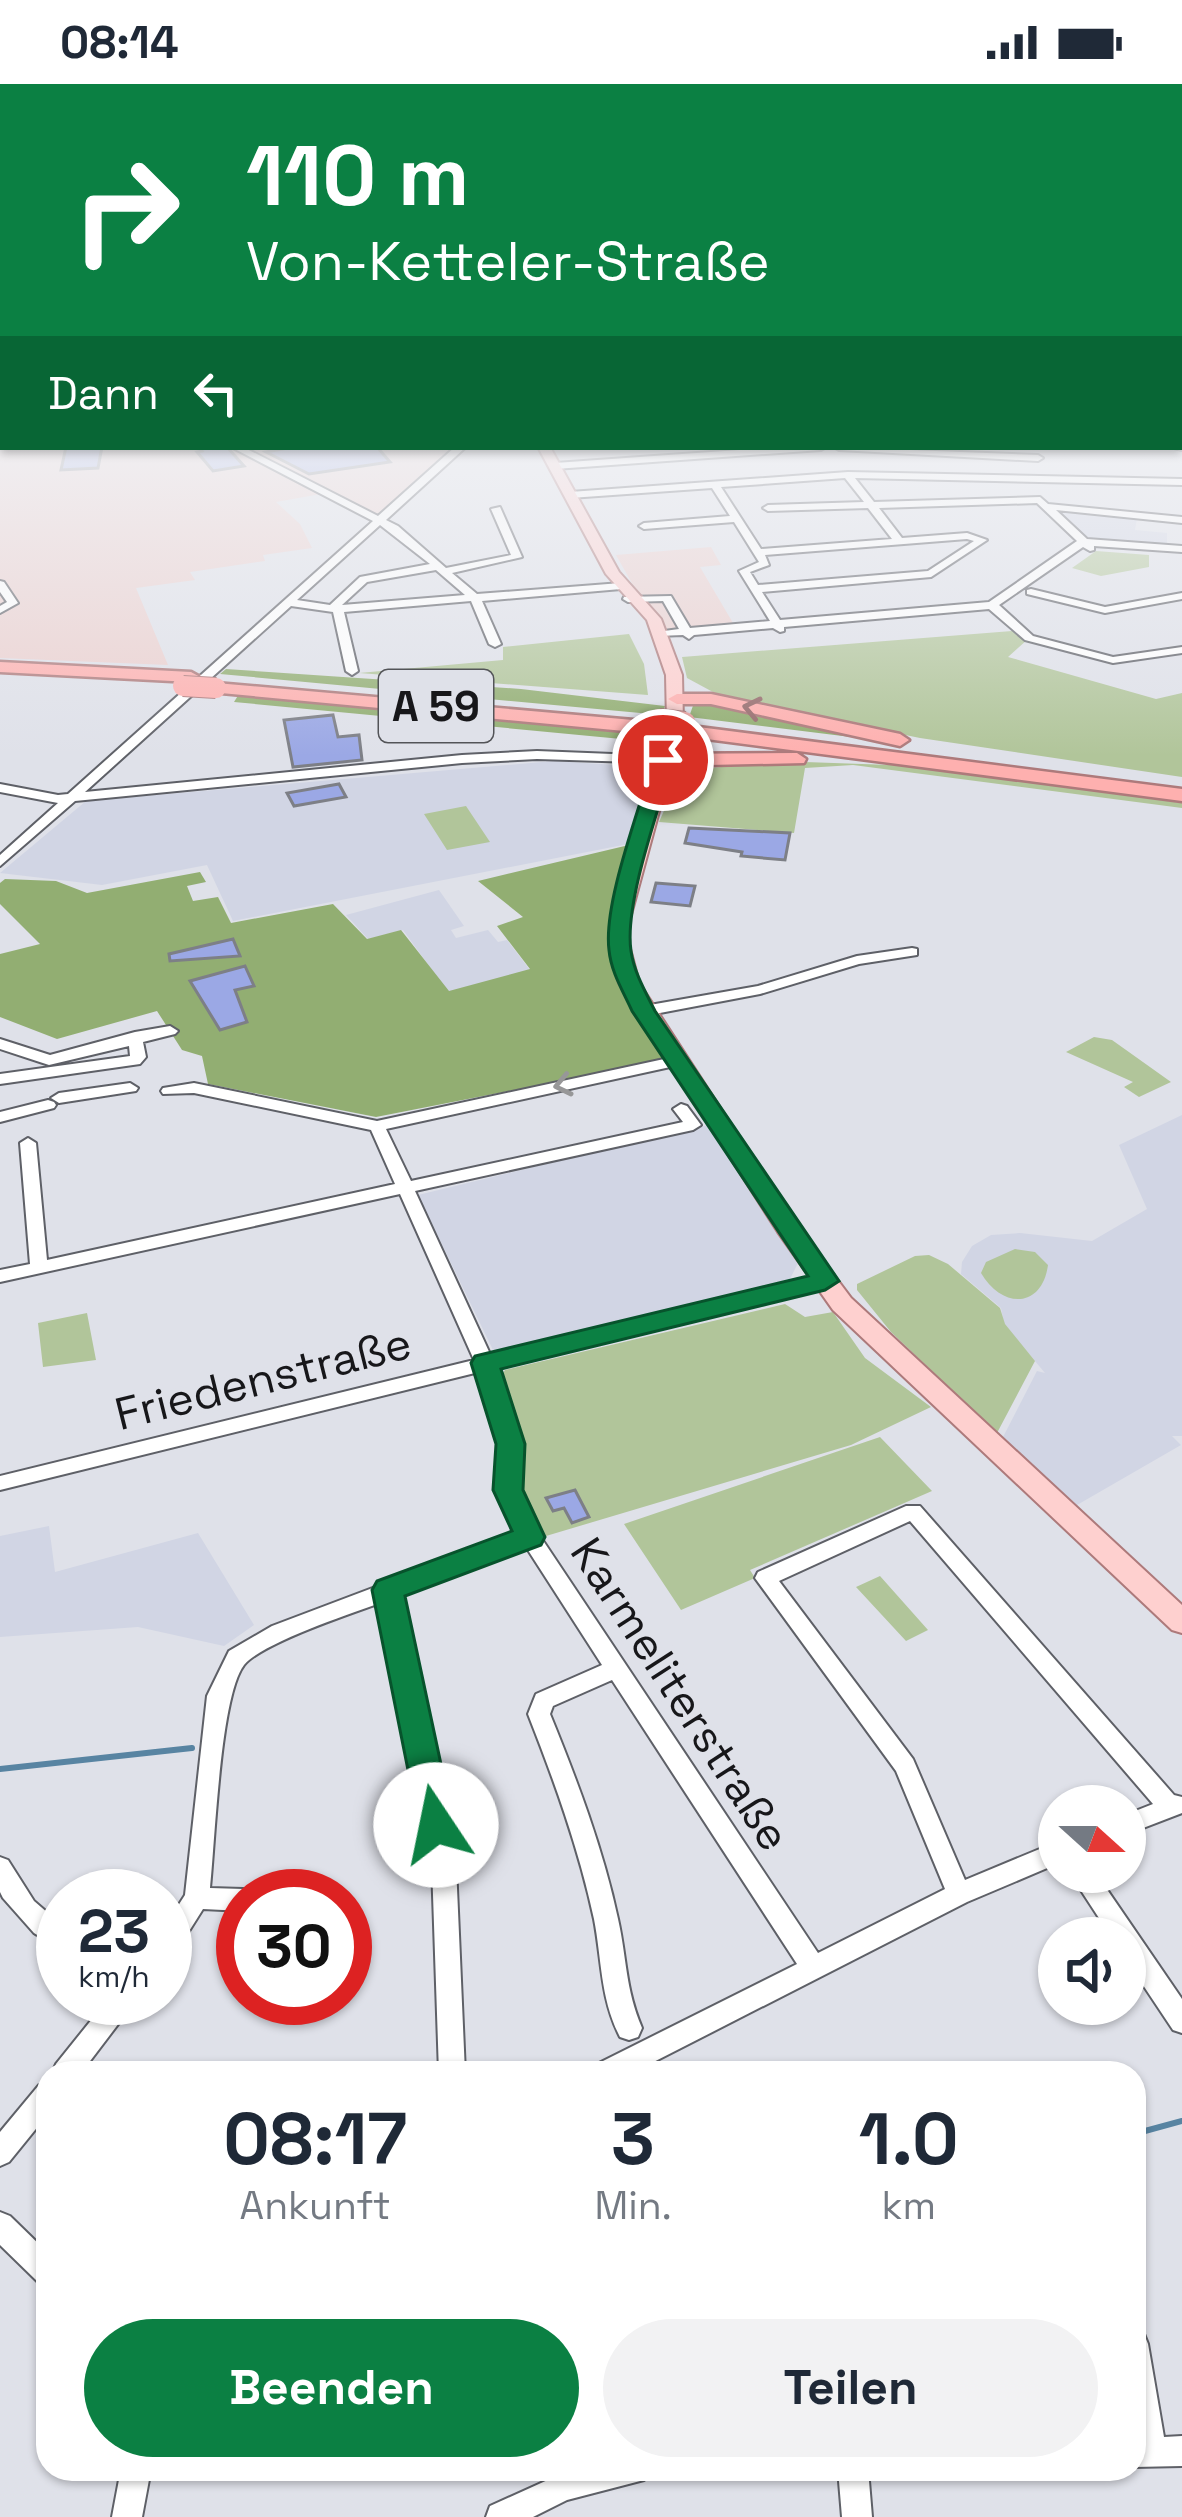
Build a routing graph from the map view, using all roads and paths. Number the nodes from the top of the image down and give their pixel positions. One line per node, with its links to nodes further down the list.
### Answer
1 (370, 529): 21 (street)
2 (392, 529): 14 (street)
3 (505, 529): 14 (street)
4 (589, 529): 18 (main road)
5 (690, 529): 9 (street)
6 (743, 529): 12 (street)
7 (890, 529): 10 (street)
8 (1069, 529): 11 (street)
9 (696, 538)
10 (899, 541): 12 (street); 15 (street)
11 (1087, 545): 13 (street); 17 (street); 22 (street)
12 (759, 552): 15 (street)
13 (1182, 552)
14 (442, 568): 20 (street); 23 (street)
15 (754, 589): 25 (street)
16 (1, 590): 24 (street)
17 (1031, 592): 19 (street); 22 (street)
18 (627, 595): 20 (street); 26 (street); 27 (main road)
19 (1182, 596)
20 (475, 598): 23 (street); 28 (street)
21 (289, 602): 23 (street); 42 (street)
22 (997, 607): 25 (street); 29 (street)
23 (335, 609): 31 (street)
24 (0, 610)
25 (779, 626): 26 (street)
26 (688, 634): 27 (street)
27 (659, 640): 32 (main road)
28 (495, 644)
29 (1182, 650)
30 (0, 671): 35 (highway, A 59, bridge)
31 (352, 671)
32 (674, 675): 33 (highway); 34 (main road)
33 (711, 699): 34 (highway); 37 (highway, one-way to 33)
34 (676, 700): 38 (main road)
35 (684, 726): 36 (highway, A 59); 37 (highway, A 59)
36 (906, 757): 38 (highway); 41 (highway, A 59)
37 (992, 758): 39 (highway, A 59)
38 (660, 771): 42 (street); 45 (main road)
39 (1182, 785)
40 (0, 789): 42 (street)
41 (1182, 795)
42 (70, 798): 43 (street)
43 (0, 862)
44 (912, 952): 45 (street)
45 (644, 1011): 49 (main road)
46 (170, 1031): 52 (street)
47 (0, 1047): 48 (street)
48 (38, 1059): 50 (street); 52 (street)
49 (678, 1061): 58 (street, one-way to 58); 63 (main road)
50 (0, 1066)
51 (0, 1078): 52 (street)
52 (95, 1079): 55 (street); 57 (street)
53 (0, 1089): 57 (street)
54 (170, 1091): 58 (street)
55 (123, 1092)
56 (681, 1109): 60 (street)
57 (2, 1117)
58 (377, 1126): 60 (street, Karmeliterstraße)
59 (28, 1142): 61 (street)
60 (404, 1190): 61 (street); 64 (street, Karmeliterstraße)
61 (39, 1268): 62 (street)
62 (0, 1276)
63 (825, 1281): 64 (street, Friedenstraße); 68 (main road)
64 (485, 1363): 65 (street, Friedenstraße); 66 (street, Karmeliterstraße)
65 (0, 1483)
66 (530, 1537): 67 (street); 69 (street, Karmeliterstraße)
67 (388, 1590): 76 (street); 85 (street)
68 (1182, 1622)
69 (615, 1669): 80 (street, Karmeliterstraße); 83 (street)
70 (1176, 1806): 71 (street); 75 (street)
71 (1146, 1818)
72 (1038, 1861): 75 (street)
73 (0, 1868): 79 (street)
74 (1096, 1893): 81 (street)
75 (959, 1894): 80 (street)
76 (197, 1898): 77 (street); 78 (street)
77 (216, 1899)
78 (192, 1906)
79 (36, 1921)
80 (812, 1966): 86 (street)
81 (1182, 2021)
82 (103, 2025): 84 (street)
83 (628, 2028)
84 (74, 2061)
85 (452, 2061)
86 (629, 2061)
87 (36, 2109): 88 (street)
88 (0, 2153)
89 (0, 2226): 90 (street)
90 (36, 2260)
91 (1146, 2402): 92 (street)
92 (1156, 2451)
93 (134, 2481): 96 (street)
94 (584, 2481): 97 (street)
95 (854, 2481): 98 (street)
96 (128, 2517)
97 (501, 2517)
98 (857, 2517)

